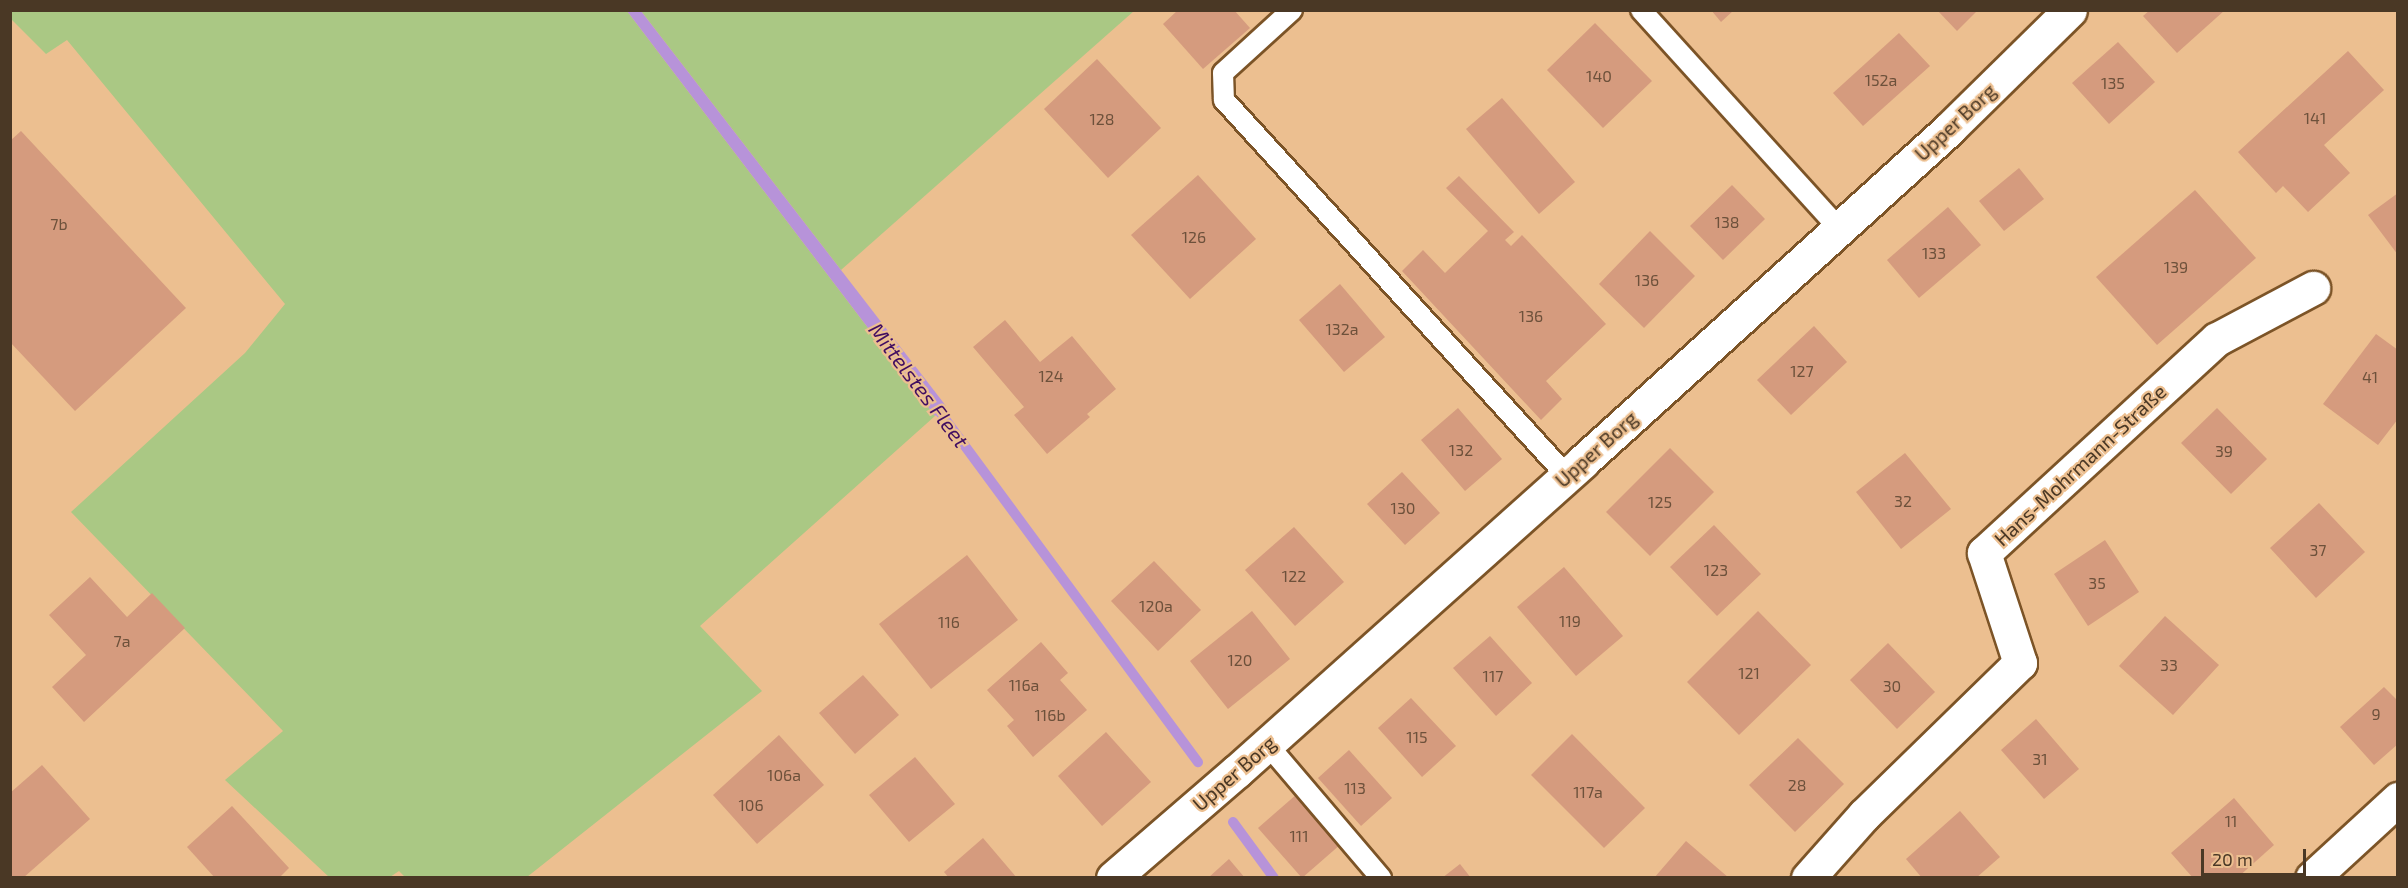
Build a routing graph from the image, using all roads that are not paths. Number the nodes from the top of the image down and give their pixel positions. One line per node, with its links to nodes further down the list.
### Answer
1 (1292, 10): 6 (lane)
2 (1641, 10): 4 (lane)
3 (2070, 10): 4 (street, Upper Borg)
4 (1839, 228): 6 (street, Upper Borg)
5 (2313, 288): 11 (street, Hans-Mohrmann-Straße)
6 (1567, 476): 7 (street, Upper Borg)
7 (1267, 744): 9 (street, Upper Borg); 10 (lane)
8 (2397, 799): 12 (street)
9 (1113, 878)
10 (1380, 878)
11 (1808, 878)
12 (2312, 878)

